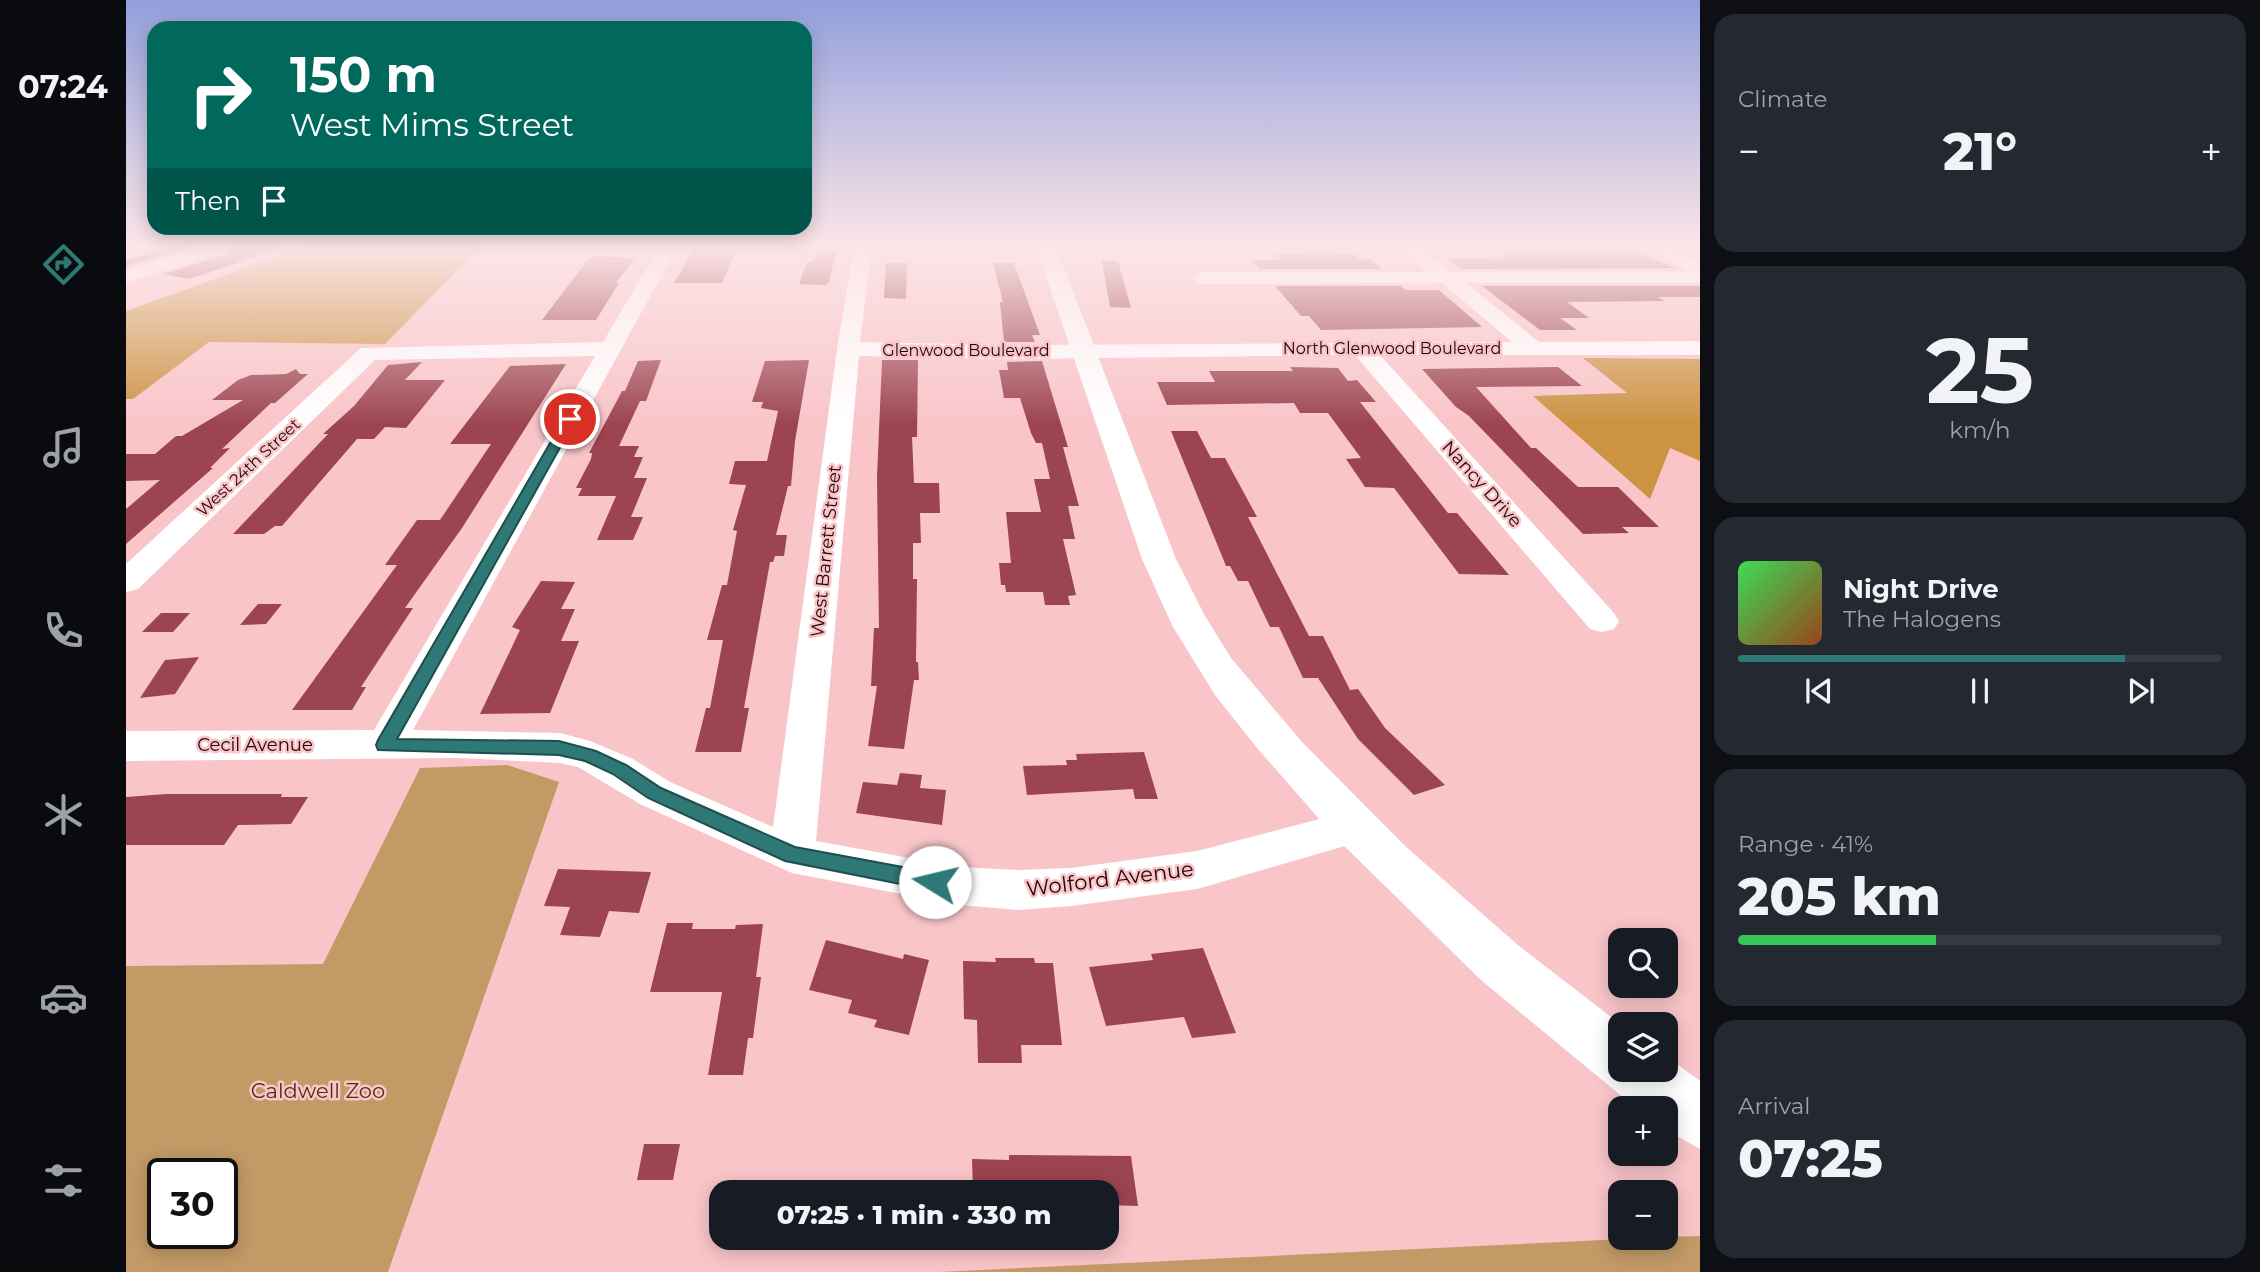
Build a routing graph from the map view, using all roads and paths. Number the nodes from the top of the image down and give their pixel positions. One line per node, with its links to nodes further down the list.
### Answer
1 (634, 306): 8 (street)
2 (854, 306): 9 (street, West Barrett Street)
3 (1068, 306): 10 (main road)
4 (1483, 306): 5 (street)
5 (1532, 347): 6 (street, North Glenwood Boulevard); 7 (street, North Glenwood Boulevard)
6 (1361, 348): 10 (street, North Glenwood Boulevard); 12 (street, Nancy Drive)
7 (1700, 348)
8 (610, 349): 11 (street, West 24th Street); 13 (street)
9 (848, 349): 10 (street, Glenwood Boulevard); 16 (street, West Barrett Street)
10 (1084, 349): 15 (main road)
11 (126, 582)
12 (1602, 621)
13 (385, 745): 14 (street, Cecil Avenue); 16 (street, Wolford Avenue)
14 (126, 746)
15 (1354, 827): 16 (street, Wolford Avenue); 17 (main road)
16 (792, 855)
17 (1608, 1049)
18 (1652, 1082): 19 (main road)
19 (1700, 1118)

